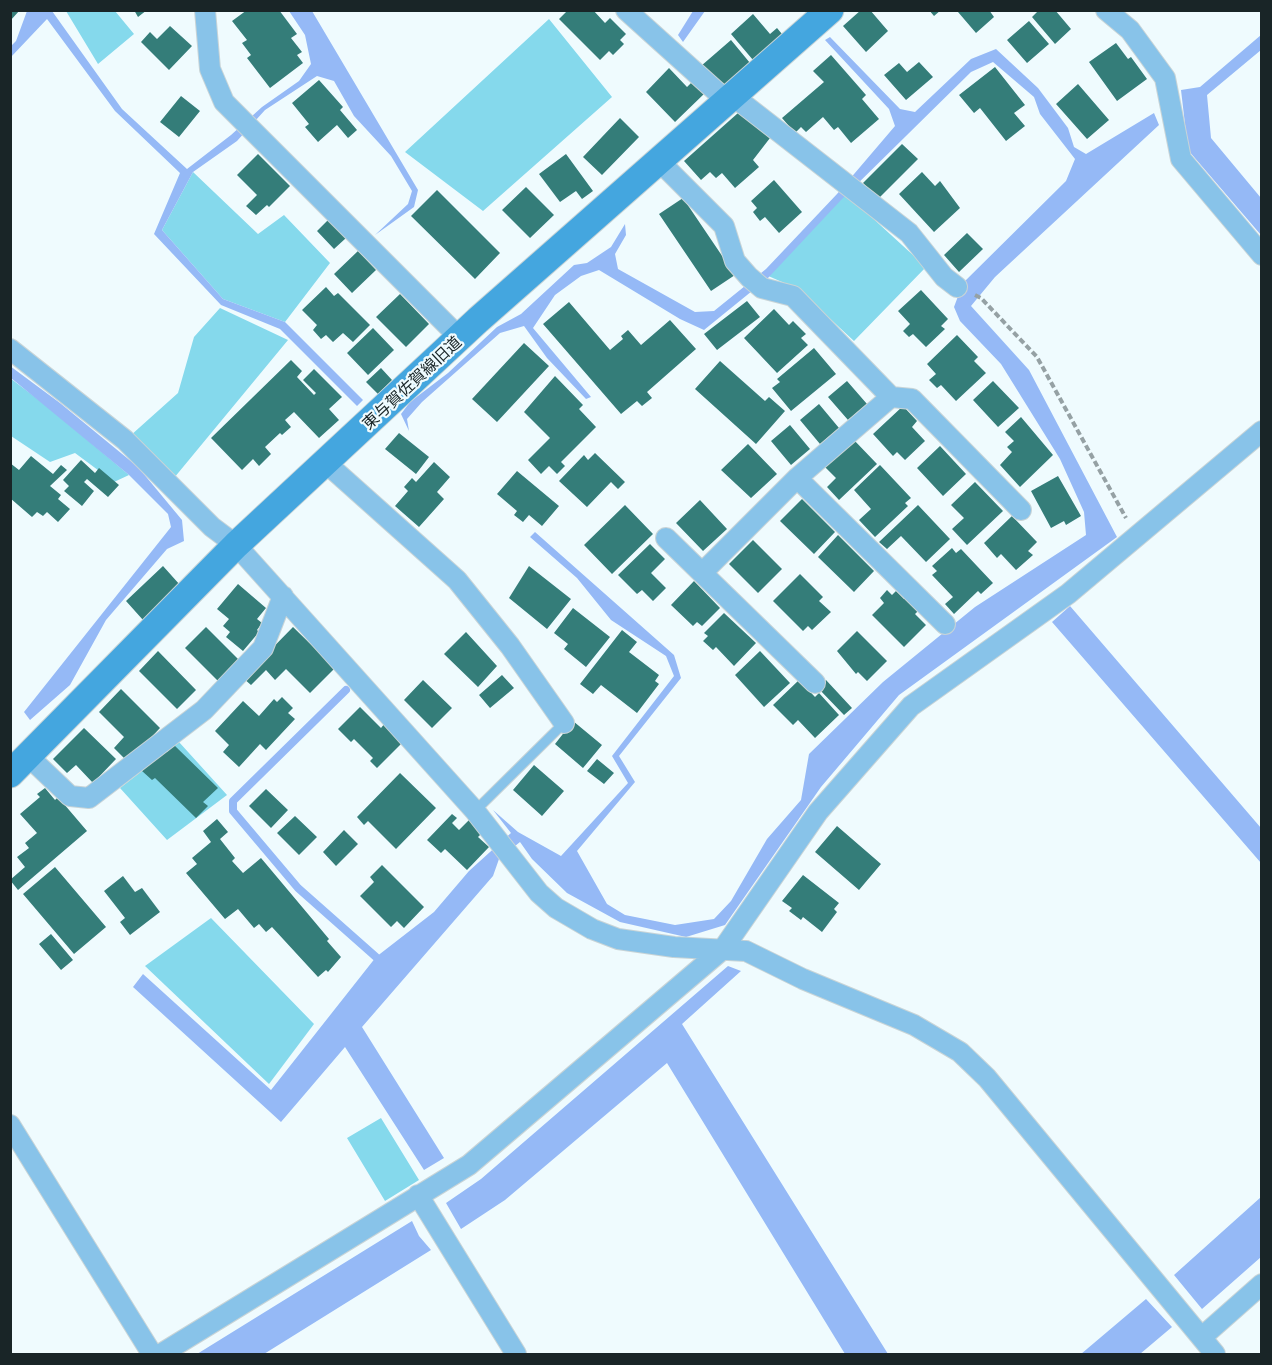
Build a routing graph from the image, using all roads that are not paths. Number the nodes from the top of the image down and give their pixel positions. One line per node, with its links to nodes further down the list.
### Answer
1 (205, 10): 9 (street)
2 (626, 10): 5 (street)
3 (830, 10): 5 (main road, 東与賀佐賀線旧道)
4 (1106, 10): 7 (street)
5 (730, 99): 6 (main road, 東与賀佐賀線旧道); 8 (street)
6 (659, 161): 9 (main road, 東与賀佐賀線旧道); 11 (street)
7 (1262, 255)
8 (957, 287)
9 (460, 338): 13 (main road, 東与賀佐賀線旧道)
10 (10, 348): 17 (street)
11 (891, 397): 14 (street); 15 (street)
12 (1262, 431): 25 (street)
13 (326, 463): 17 (main road, 東与賀佐賀線旧道); 22 (street)
14 (797, 478): 18 (street); 20 (street)
15 (1021, 510)
16 (666, 538): 18 (street)
17 (236, 545): 19 (street); 23 (main road, 東与賀佐賀線旧道)
18 (702, 573): 21 (street)
19 (283, 596): 23 (street); 24 (street)
20 (945, 624)
21 (815, 683)
22 (564, 723): 24 (lane)
23 (19, 765)
24 (475, 811): 25 (street)
25 (723, 949): 27 (street); 29 (street)
26 (10, 1125): 30 (street)
27 (418, 1195): 31 (street); 32 (street)
28 (1262, 1284): 29 (street)
29 (1202, 1337): 33 (street)
30 (152, 1354)
31 (161, 1354)
32 (516, 1354)
33 (1215, 1354)

